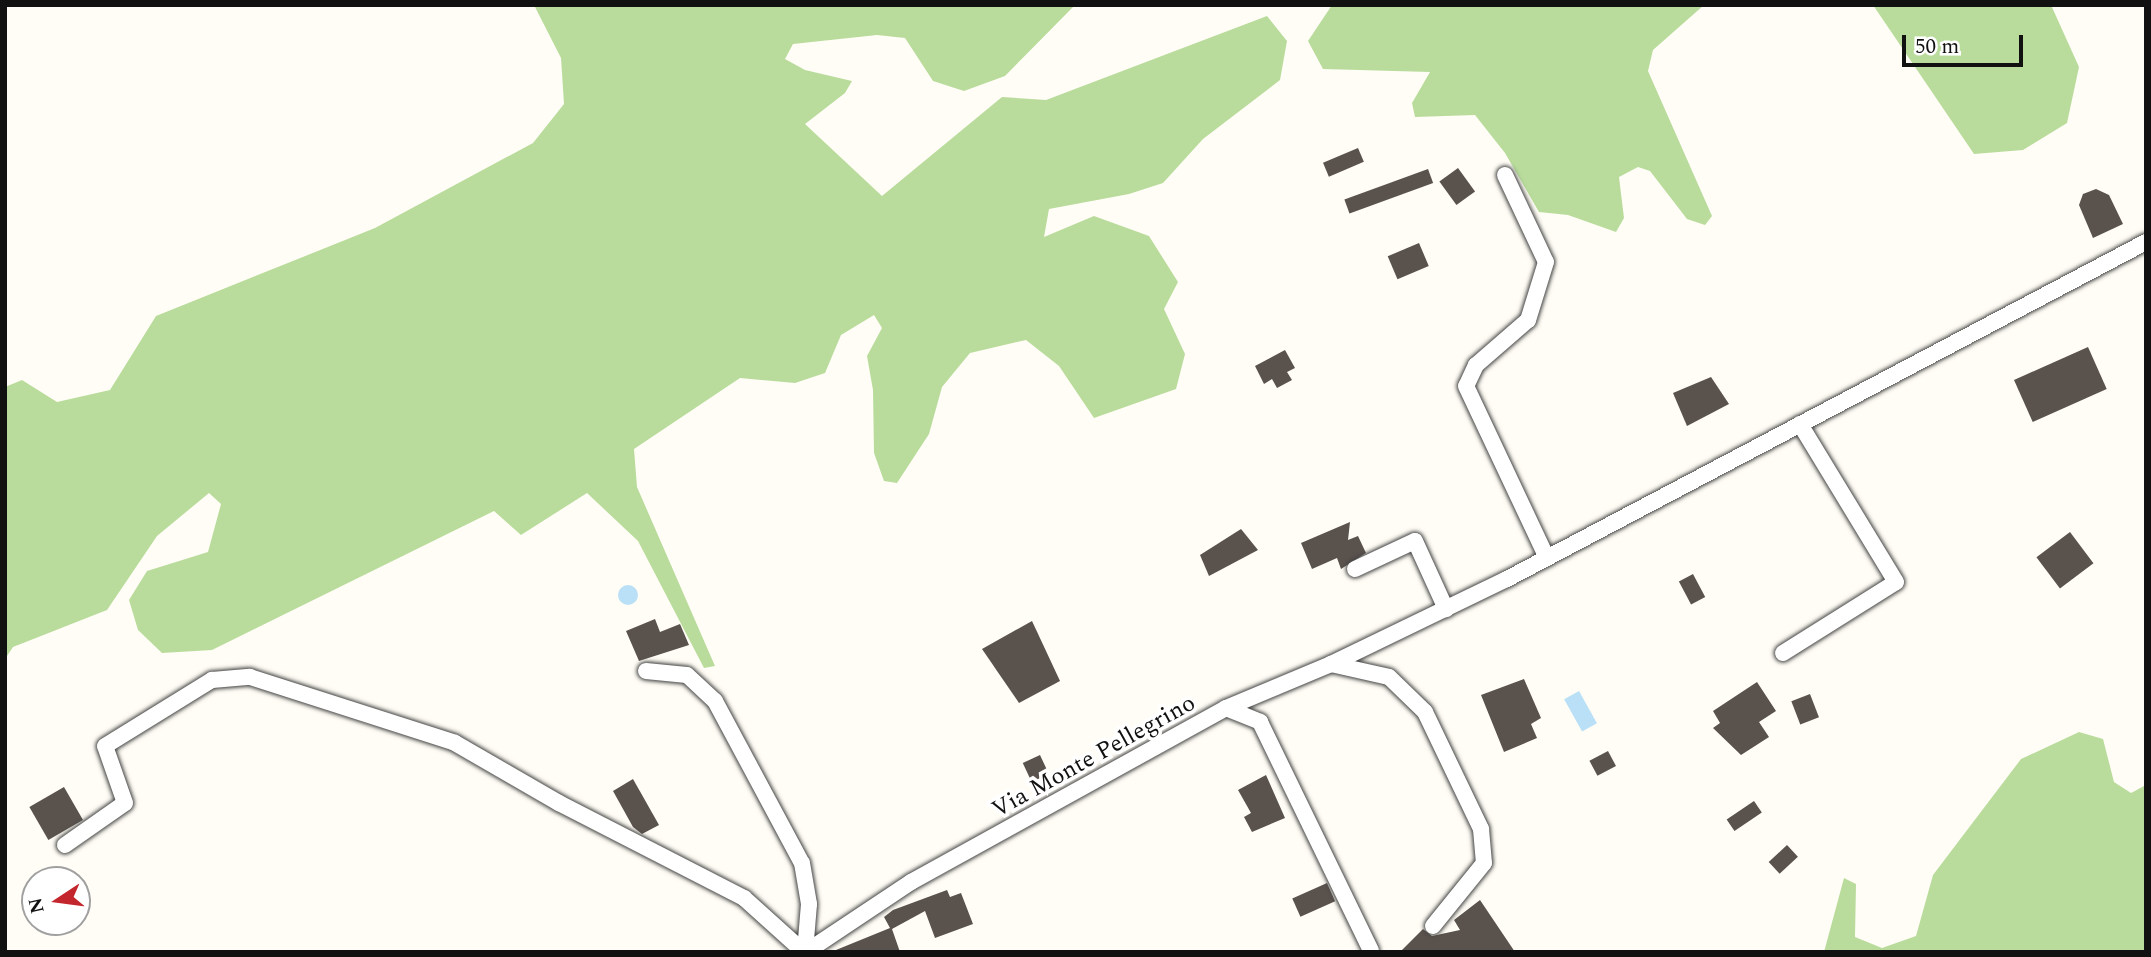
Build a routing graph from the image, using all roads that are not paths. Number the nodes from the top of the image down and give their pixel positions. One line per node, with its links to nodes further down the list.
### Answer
1 (1505, 175): 4 (street)
2 (2146, 242): 3 (street)
3 (1800, 424): 4 (street); 7 (street)
4 (1547, 558): 6 (street)
5 (1355, 569): 6 (street)
6 (1446, 609): 8 (street)
7 (1783, 653)
8 (1332, 664): 10 (street); 12 (street)
9 (646, 671): 14 (street)
10 (1226, 708): 13 (street, Via Monte Pellegrino); 14 (street, Via Monte Pellegrino)
11 (65, 845): 14 (street)
12 (1433, 926)
13 (1371, 951)
14 (805, 952)

